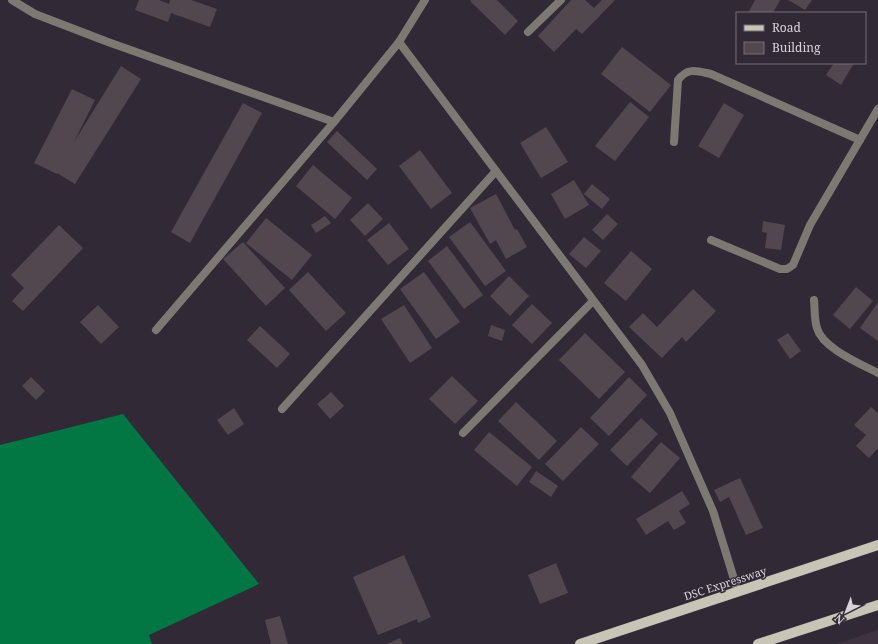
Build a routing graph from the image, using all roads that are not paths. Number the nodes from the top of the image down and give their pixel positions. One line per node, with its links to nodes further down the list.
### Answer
1 (12, 0): 7 (street)
2 (425, 0): 5 (street)
3 (561, 0): 4 (street)
4 (528, 32)
5 (399, 42): 7 (street); 10 (street)
6 (878, 109): 8 (street)
7 (334, 122): 14 (street)
8 (860, 140): 9 (street); 11 (street)
9 (674, 142)
10 (496, 171): 13 (street); 16 (street)
11 (711, 240)
12 (814, 300): 15 (street)
13 (594, 301): 17 (street); 19 (street)
14 (156, 330)
15 (878, 374)
16 (282, 409)
17 (463, 433)
18 (878, 545): 19 (main road, DSC Expressway)
19 (738, 592): 21 (main road, DSC Expressway)
20 (878, 605): 22 (main road)
21 (580, 644)
22 (758, 644)

